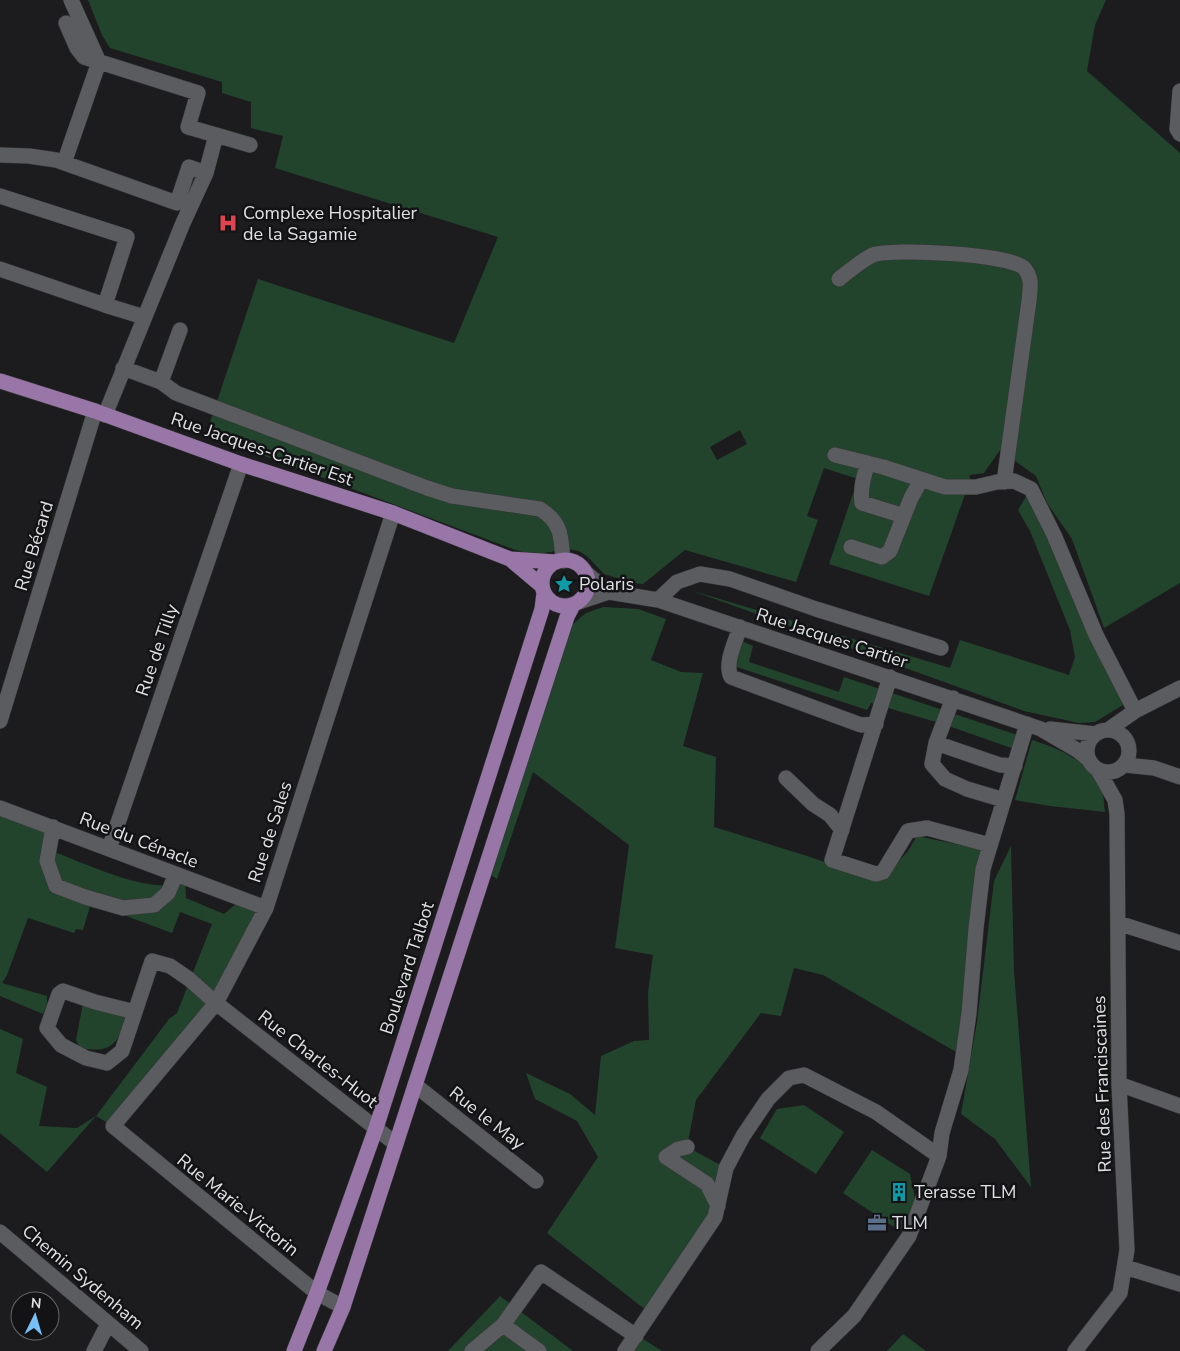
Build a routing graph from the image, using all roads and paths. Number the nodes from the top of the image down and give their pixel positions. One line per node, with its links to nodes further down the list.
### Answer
1 (71, 0): 3 (street)
2 (66, 23): 3 (street)
3 (99, 62): 6 (street); 9 (street)
4 (1180, 91): 5 (street)
5 (1180, 134)
6 (216, 135): 7 (street); 10 (street, Rue Bécard)
7 (250, 145)
8 (0, 155): 9 (street)
9 (64, 163): 10 (street)
10 (206, 173): 15 (street, Rue Bécard)
11 (0, 196): 14 (street)
12 (0, 269): 14 (street)
13 (839, 279): 25 (street)
14 (105, 305): 15 (street)
15 (144, 317): 17 (street, Rue Bécard)
16 (180, 330): 19 (street)
17 (123, 368): 19 (street); 20 (street, Rue Bécard)
18 (0, 381): 20 (main road, Rue Jacques-Cartier Est)
19 (161, 382): 30 (street)
20 (100, 413): 23 (main road, Rue Jacques-Cartier Est); 41 (street, Rue Bécard)
21 (835, 455): 22 (street)
22 (868, 463): 24 (street); 27 (street)
23 (241, 464): 26 (main road, Rue Jacques-Cartier Est); 61 (street, Rue de Tilly)
24 (921, 480): 25 (street); 27 (street)
25 (1004, 482): 42 (street)
26 (394, 513): 29 (main road, Rue Jacques-Cartier Est); 63 (street, Rue de Sales)
27 (904, 516): 28 (street)
28 (850, 547)
29 (510, 559): 30 (main road, Rue Jacques-Cartier Est); 32 (main road, Rue Jacques-Cartier Est)
30 (560, 561): 31 (main road); 32 (main road)
31 (586, 573): 33 (street); 35 (main road)
32 (543, 590): 35 (main road); 72 (main road, Boulevard Talbot)
33 (609, 592): 34 (street, Rue Jacques Cartier); 35 (street, Rue Jacques Cartier)
34 (658, 600): 36 (street, Rue Jacques Cartier); 37 (street)
35 (576, 604): 69 (main road)
36 (740, 627): 38 (street, Rue Jacques Cartier); 44 (street)
37 (941, 648)
38 (890, 677): 40 (street, Rue Jacques Cartier); 44 (street)
39 (1180, 688): 42 (street)
40 (953, 698): 45 (street, Rue Jacques Cartier); 48 (street)
41 (3, 704): 43 (street, Rue Bécard)
42 (1135, 711): 46 (street); 47 (street)
43 (0, 721)
44 (876, 724): 59 (street)
45 (1034, 726): 46 (street, Rue Jacques Cartier); 49 (street, Rue Jacques Cartier); 50 (street)
46 (1102, 732): 47 (street); 49 (street)
47 (1127, 742): 51 (street); 52 (street)
48 (936, 743): 50 (street); 55 (street)
49 (1093, 765): 51 (street); 56 (street, Rue des Franciscaines)
50 (1015, 766): 55 (street)
51 (1123, 767): 52 (street); 56 (street, Rue des Franciscaines)
52 (1154, 768): 53 (street)
53 (1180, 777)
54 (786, 778): 59 (street)
55 (1004, 800): 60 (street)
56 (1115, 800): 64 (street, Rue des Franciscaines)
57 (0, 808): 58 (street, Rue du Cénacle)
58 (52, 828): 61 (street, Rue du Cénacle); 62 (street)
59 (842, 830): 60 (street)
60 (990, 845): 75 (street)
61 (109, 849): 62 (street, Rue du Cénacle)
62 (176, 874): 63 (street, Rue du Cénacle)
63 (266, 908): 66 (street, Rue de Sales)
64 (1118, 923): 65 (street); 68 (street, Rue des Franciscaines)
65 (1180, 943)
66 (216, 1003): 67 (street, Rue Charles-Huot); 71 (street, Rue de Sales); 72 (street, Rue Charles-Huot)
67 (135, 1012): 67 (street)
68 (1118, 1084): 70 (street); 79 (street, Rue des Franciscaines)
69 (415, 1085): 73 (main road); 76 (street, Rue le May)
70 (1180, 1106)
71 (113, 1126): 81 (street, Rue Marie-Victorin)
72 (376, 1128): 73 (street, Rue Charles-Huot); 81 (main road, Boulevard Talbot)
73 (396, 1144): 82 (main road)
74 (686, 1147): 77 (street)
75 (939, 1156): 77 (street); 93 (street)
76 (536, 1181)
77 (718, 1206): 85 (street)
78 (0, 1232): 83 (street, Chemin Sydenham)
79 (1125, 1267): 80 (street); 94 (street, Rue des Franciscaines)
80 (1180, 1284)
81 (317, 1294): 82 (street, Rue Marie-Victorin); 88 (main road, Boulevard Talbot)
82 (343, 1307): 89 (main road)
83 (108, 1324): 86 (street); 87 (street, Chemin Sydenham)
84 (503, 1325): 85 (street); 90 (street); 91 (street)
85 (636, 1336): 92 (street)
86 (94, 1351)
87 (141, 1351)
88 (294, 1351)
89 (324, 1351)
90 (472, 1351)
91 (539, 1351)
92 (625, 1351)
93 (818, 1351)
94 (1075, 1351)

